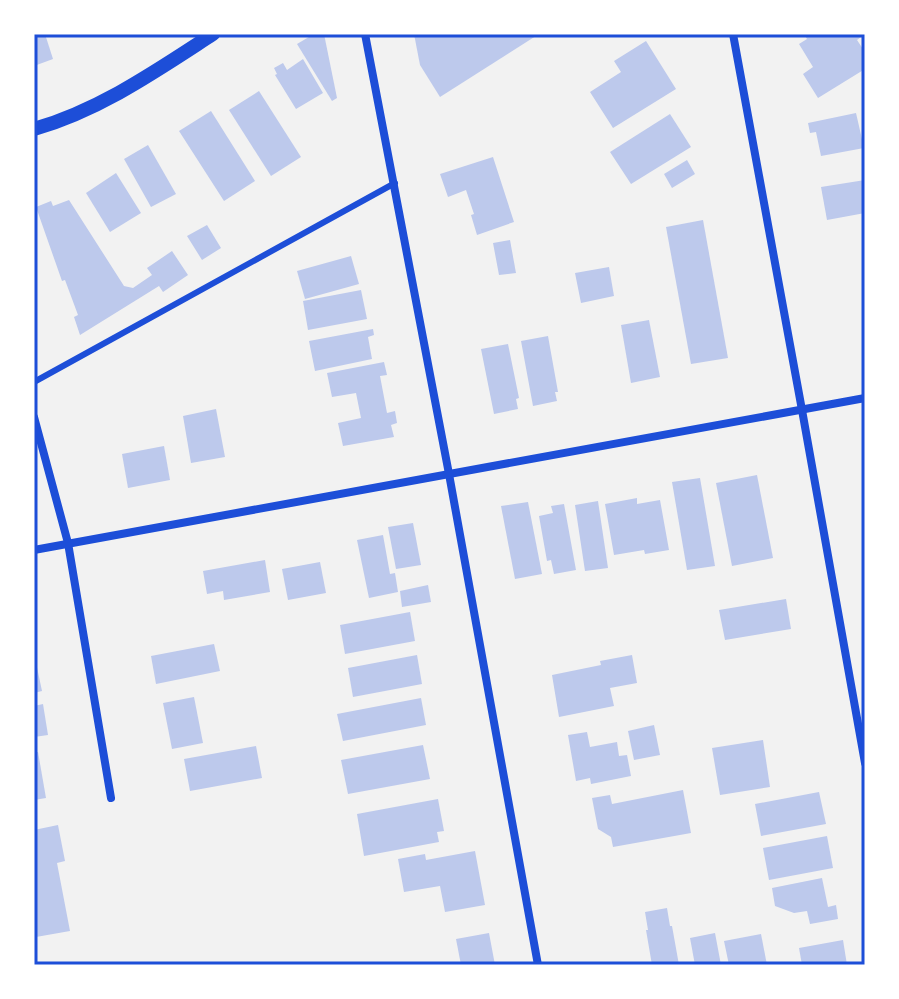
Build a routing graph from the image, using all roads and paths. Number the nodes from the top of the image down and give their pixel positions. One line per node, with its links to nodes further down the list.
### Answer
1 (213, 34): 4 (street)
2 (365, 34): 5 (street)
3 (733, 34): 8 (street)
4 (34, 129)
5 (395, 183): 6 (lane); 10 (street)
6 (34, 382)
7 (865, 398): 8 (street)
8 (802, 410): 10 (street); 13 (street)
9 (34, 417): 11 (street)
10 (449, 474): 11 (street); 15 (street)
11 (68, 543): 12 (street); 14 (street)
12 (34, 550)
13 (865, 763)
14 (111, 798)
15 (538, 965)

